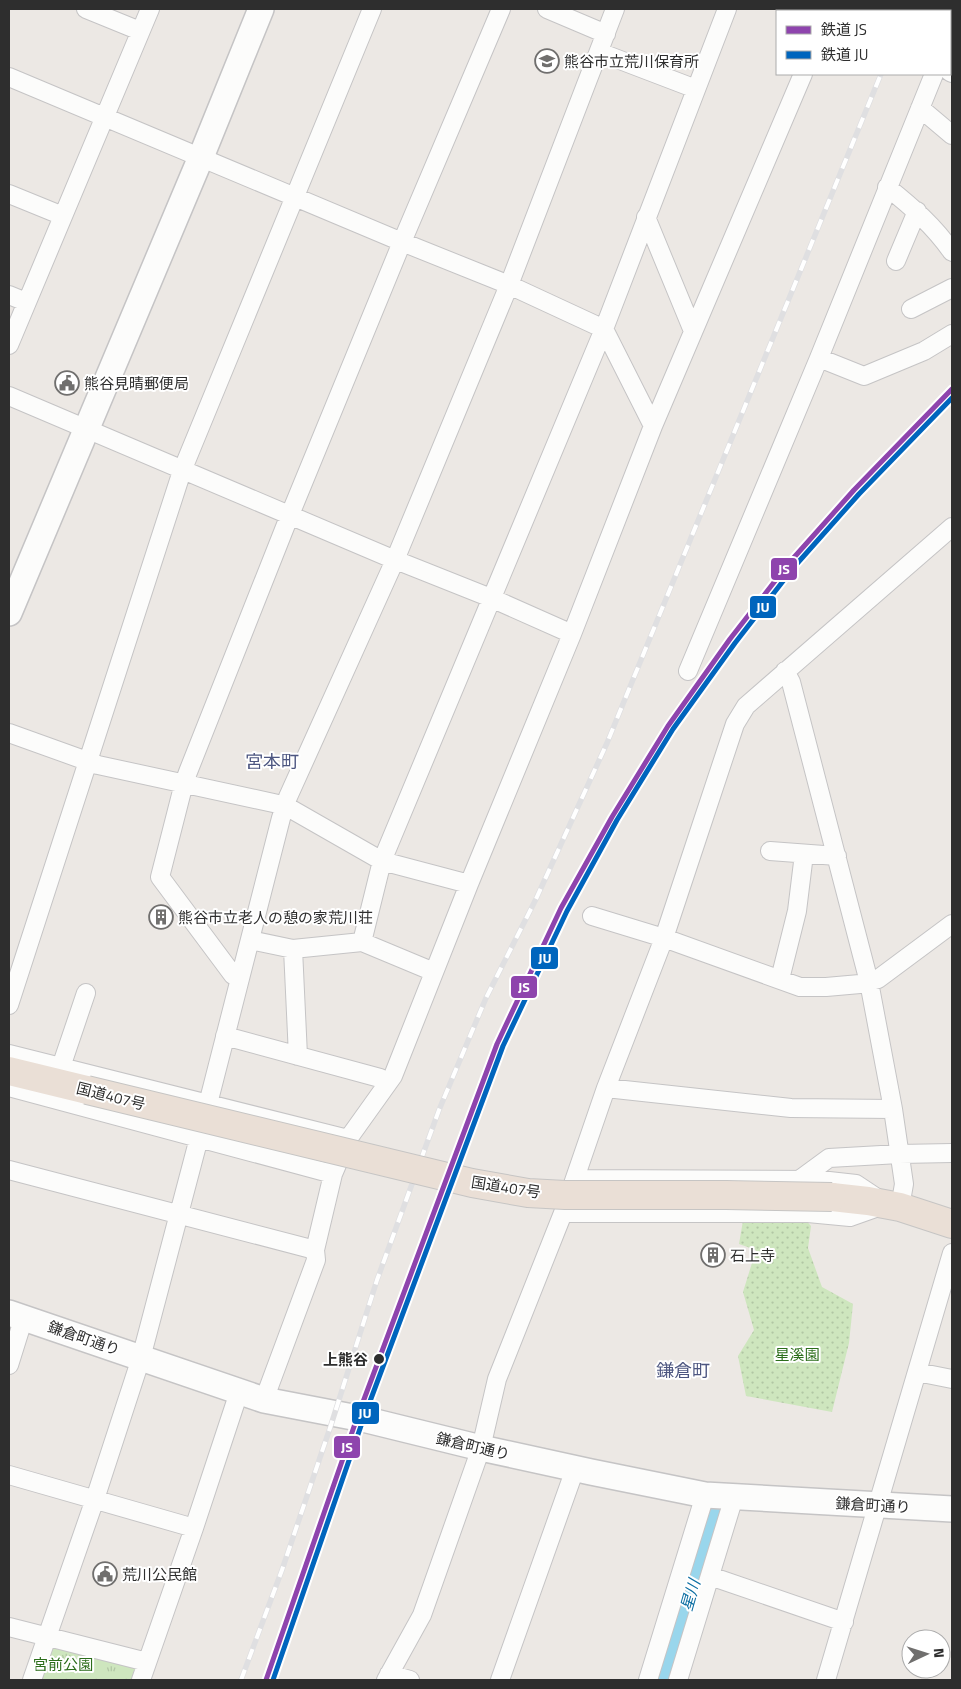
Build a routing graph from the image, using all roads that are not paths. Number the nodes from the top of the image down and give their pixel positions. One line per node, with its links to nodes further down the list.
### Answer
1 (86, 9): 9 (street)
2 (150, 9): 9 (street)
3 (261, 9): 19 (street)
4 (372, 9): 22 (street)
5 (501, 9): 26 (street)
6 (547, 9): 10 (street)
7 (615, 9): 10 (street)
8 (727, 9): 15 (street)
9 (140, 31): 17 (street)
10 (606, 34): 11 (street)
11 (599, 52): 15 (street); 29 (street)
12 (803, 75): 35 (street)
13 (934, 75): 16 (street)
14 (9, 77): 17 (street)
15 (696, 89): 25 (street)
16 (920, 108): 18 (street); 20 (street)
17 (105, 117): 19 (street); 24 (street)
18 (952, 135)
19 (201, 157): 22 (street); 41 (street)
20 (887, 188): 23 (street); 38 (street)
21 (9, 194): 24 (street)
22 (296, 196): 26 (street); 42 (street)
23 (918, 211): 27 (street); 28 (street)
24 (63, 216): 32 (street)
25 (646, 218): 34 (street); 35 (street)
26 (402, 242): 29 (street); 43 (street)
27 (952, 252)
28 (896, 261)
29 (509, 285): 34 (street); 45 (street)
30 (952, 288): 33 (street)
31 (9, 295): 32 (street)
32 (26, 302): 37 (street)
33 (911, 309)
34 (604, 329): 40 (street); 46 (street)
35 (692, 331): 40 (street)
36 (952, 334): 38 (street)
37 (9, 345)
38 (819, 358): 49 (street)
39 (9, 396): 41 (street)
40 (653, 426): 48 (street)
41 (86, 430): 42 (street); 47 (street)
42 (182, 471): 43 (street); 52 (street)
43 (290, 516): 45 (street); 53 (street)
44 (952, 527): 50 (street)
45 (395, 560): 46 (street); 54 (street)
46 (491, 598): 48 (street); 58 (street)
47 (9, 613)
48 (572, 634): 59 (street)
49 (688, 671)
50 (785, 671): 57 (street); 62 (street)
51 (9, 733): 52 (street)
52 (89, 761): 53 (street); 71 (street)
53 (184, 783): 54 (street); 67 (street)
54 (285, 806): 58 (street); 63 (street)
55 (770, 852): 56 (street)
56 (804, 854): 57 (street); 68 (street)
57 (837, 856): 69 (street)
58 (382, 861): 59 (street); 64 (street)
59 (469, 884): 66 (street)
60 (592, 916): 62 (street)
61 (952, 924): 69 (street)
62 (664, 938): 68 (street); 79 (street)
63 (250, 940): 65 (street); 67 (street)
64 (362, 942): 65 (street); 66 (street)
65 (293, 949): 74 (street)
66 (434, 972): 77 (street)
67 (240, 979): 72 (street)
68 (780, 979): 69 (street)
69 (869, 982): 81 (street)
70 (86, 993): 75 (street)
71 (9, 1005)
72 (225, 1036): 74 (street); 80 (street)
73 (9, 1054): 75 (street)
74 (298, 1056): 77 (street)
75 (61, 1066): 80 (street)
76 (9, 1071): 90 (highway, 国道407号, bridge)
77 (388, 1083): 83 (street)
78 (9, 1087): 82 (street)
79 (606, 1088): 81 (street); 88 (street)
80 (209, 1104): 82 (street); 83 (street)
81 (893, 1109): 85 (street)
82 (200, 1138): 87 (street); 92 (street)
83 (348, 1139): 87 (street)
84 (952, 1153): 85 (street)
85 (899, 1154): 89 (street); 90 (street)
86 (9, 1170): 92 (street)
87 (333, 1174): 94 (street)
88 (575, 1178): 89 (street); 91 (street)
89 (799, 1180): 90 (street)
90 (893, 1206): 91 (street); 93 (highway, 国道407号)
91 (563, 1213): 104 (street)
92 (179, 1214): 94 (street); 98 (street)
93 (952, 1224)
94 (315, 1250): 103 (street)
95 (952, 1253): 96 (street)
96 (946, 1298): 100 (street)
97 (16, 1315): 98 (street, 鎌倉町通り); 99 (street)
98 (141, 1358): 102 (street, 鎌倉町通り); 109 (street)
99 (9, 1365)
100 (916, 1372): 101 (street); 110 (street)
101 (952, 1380)
102 (239, 1392): 103 (street, 鎌倉町通り); 112 (street)
103 (264, 1400): 104 (street, 鎌倉町通り)
104 (481, 1448): 105 (street, 鎌倉町通り); 118 (street)
105 (575, 1469): 107 (street, 鎌倉町通り); 122 (street)
106 (9, 1475): 109 (street)
107 (705, 1495): 108 (street, 鎌倉町通り); 123 (street)
108 (734, 1497): 110 (street, 鎌倉町通り); 113 (street)
109 (95, 1500): 112 (street); 116 (street)
110 (878, 1506): 111 (street, 鎌倉町通り); 114 (street)
111 (952, 1509)
112 (194, 1528): 117 (street)
113 (710, 1576): 114 (street); 124 (street)
114 (844, 1622): 125 (street)
115 (9, 1627): 116 (street)
116 (46, 1636): 117 (street); 119 (street)
117 (148, 1662): 120 (street)
118 (388, 1677): 121 (street)
119 (32, 1680)
120 (141, 1680)
121 (410, 1680)
122 (500, 1680)
123 (648, 1680)
124 (678, 1680)
125 (826, 1680)

